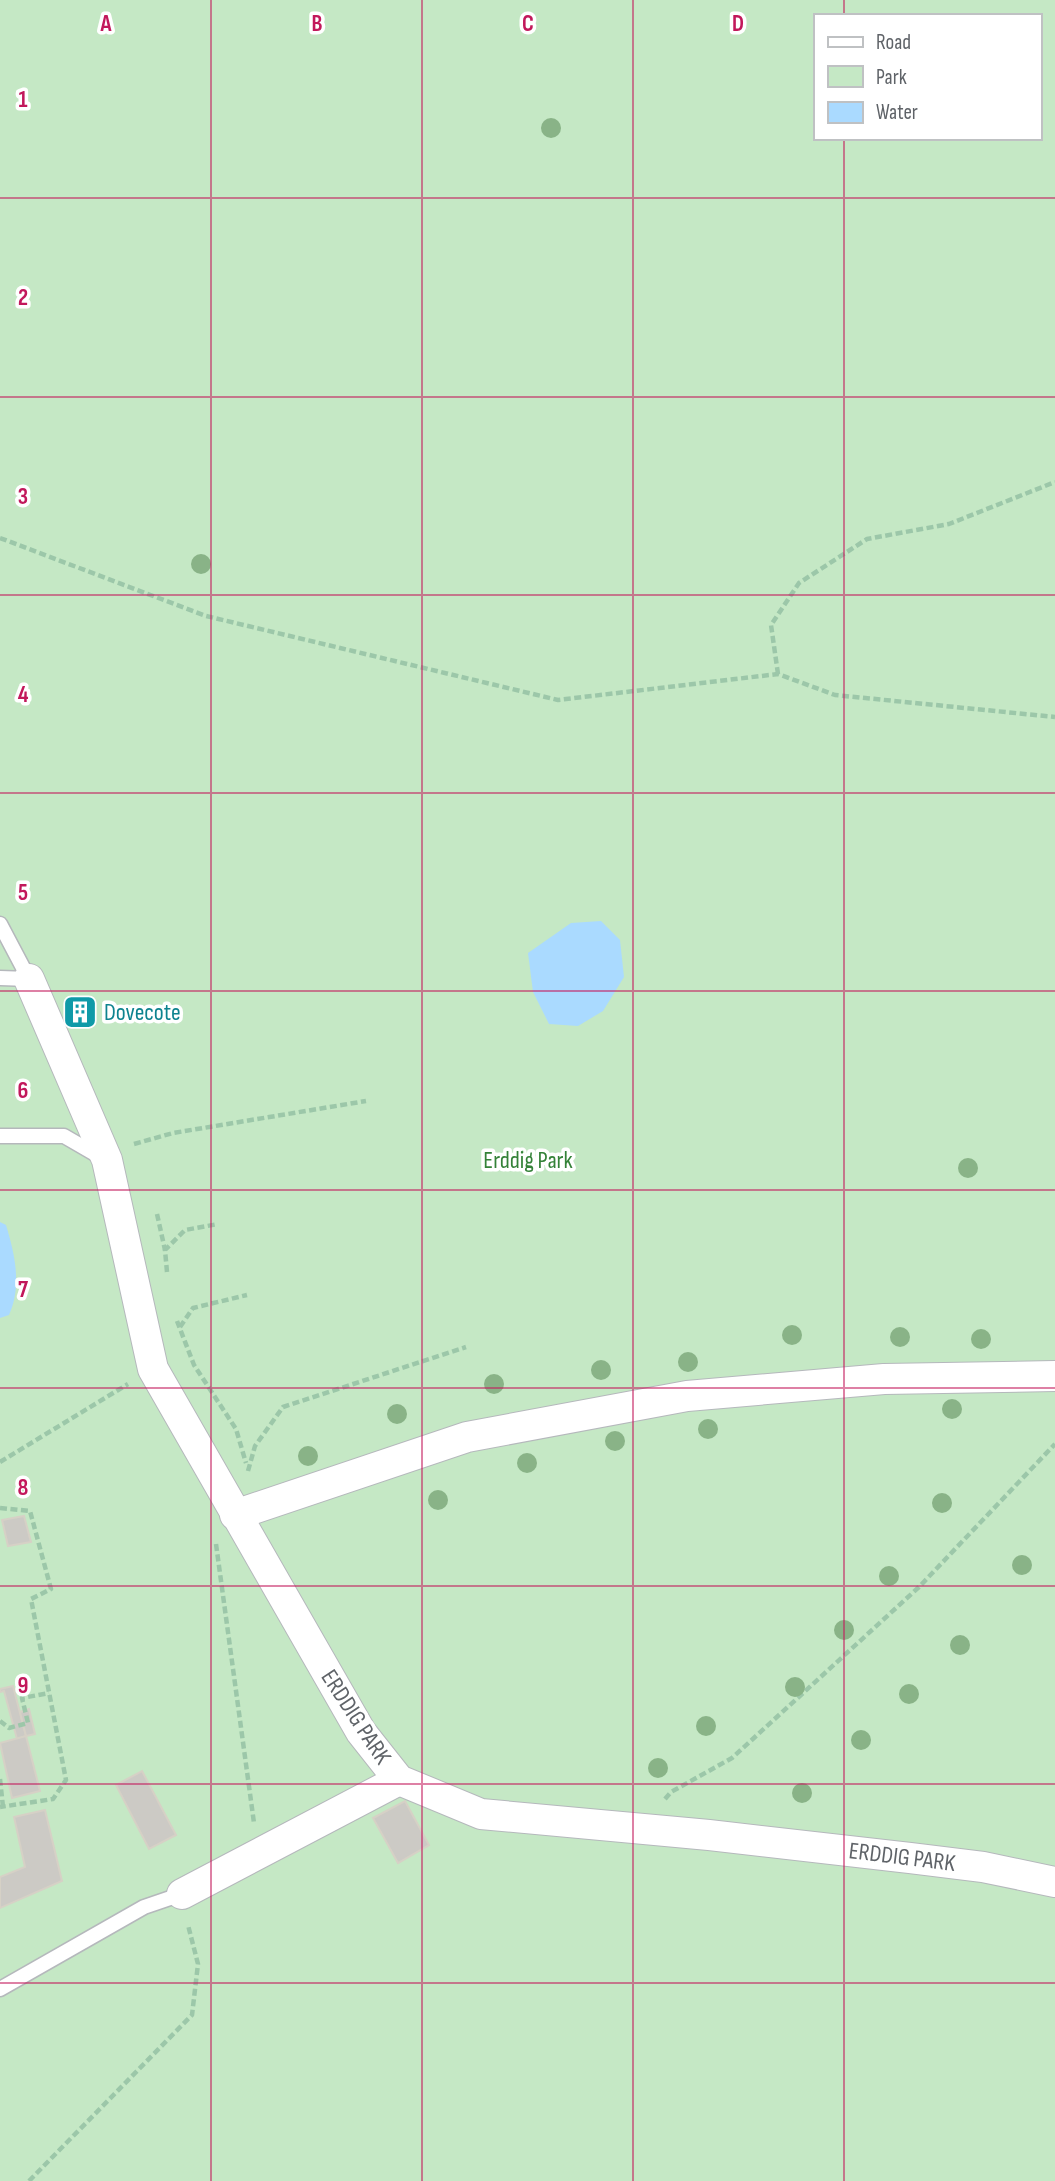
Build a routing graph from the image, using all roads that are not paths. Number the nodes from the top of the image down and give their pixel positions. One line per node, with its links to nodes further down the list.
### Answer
1 (0, 924): 2 (lane)
2 (14, 979): 4 (street, ERDDIG PARK)
3 (0, 1136): 4 (lane)
4 (107, 1160): 6 (street, ERDDIG PARK)
5 (1055, 1376): 6 (street)
6 (235, 1515): 7 (street, ERDDIG PARK)
7 (399, 1780): 8 (street, ERDDIG PARK); 9 (street)
8 (1055, 1882)
9 (182, 1894): 10 (lane)
10 (0, 1989)

